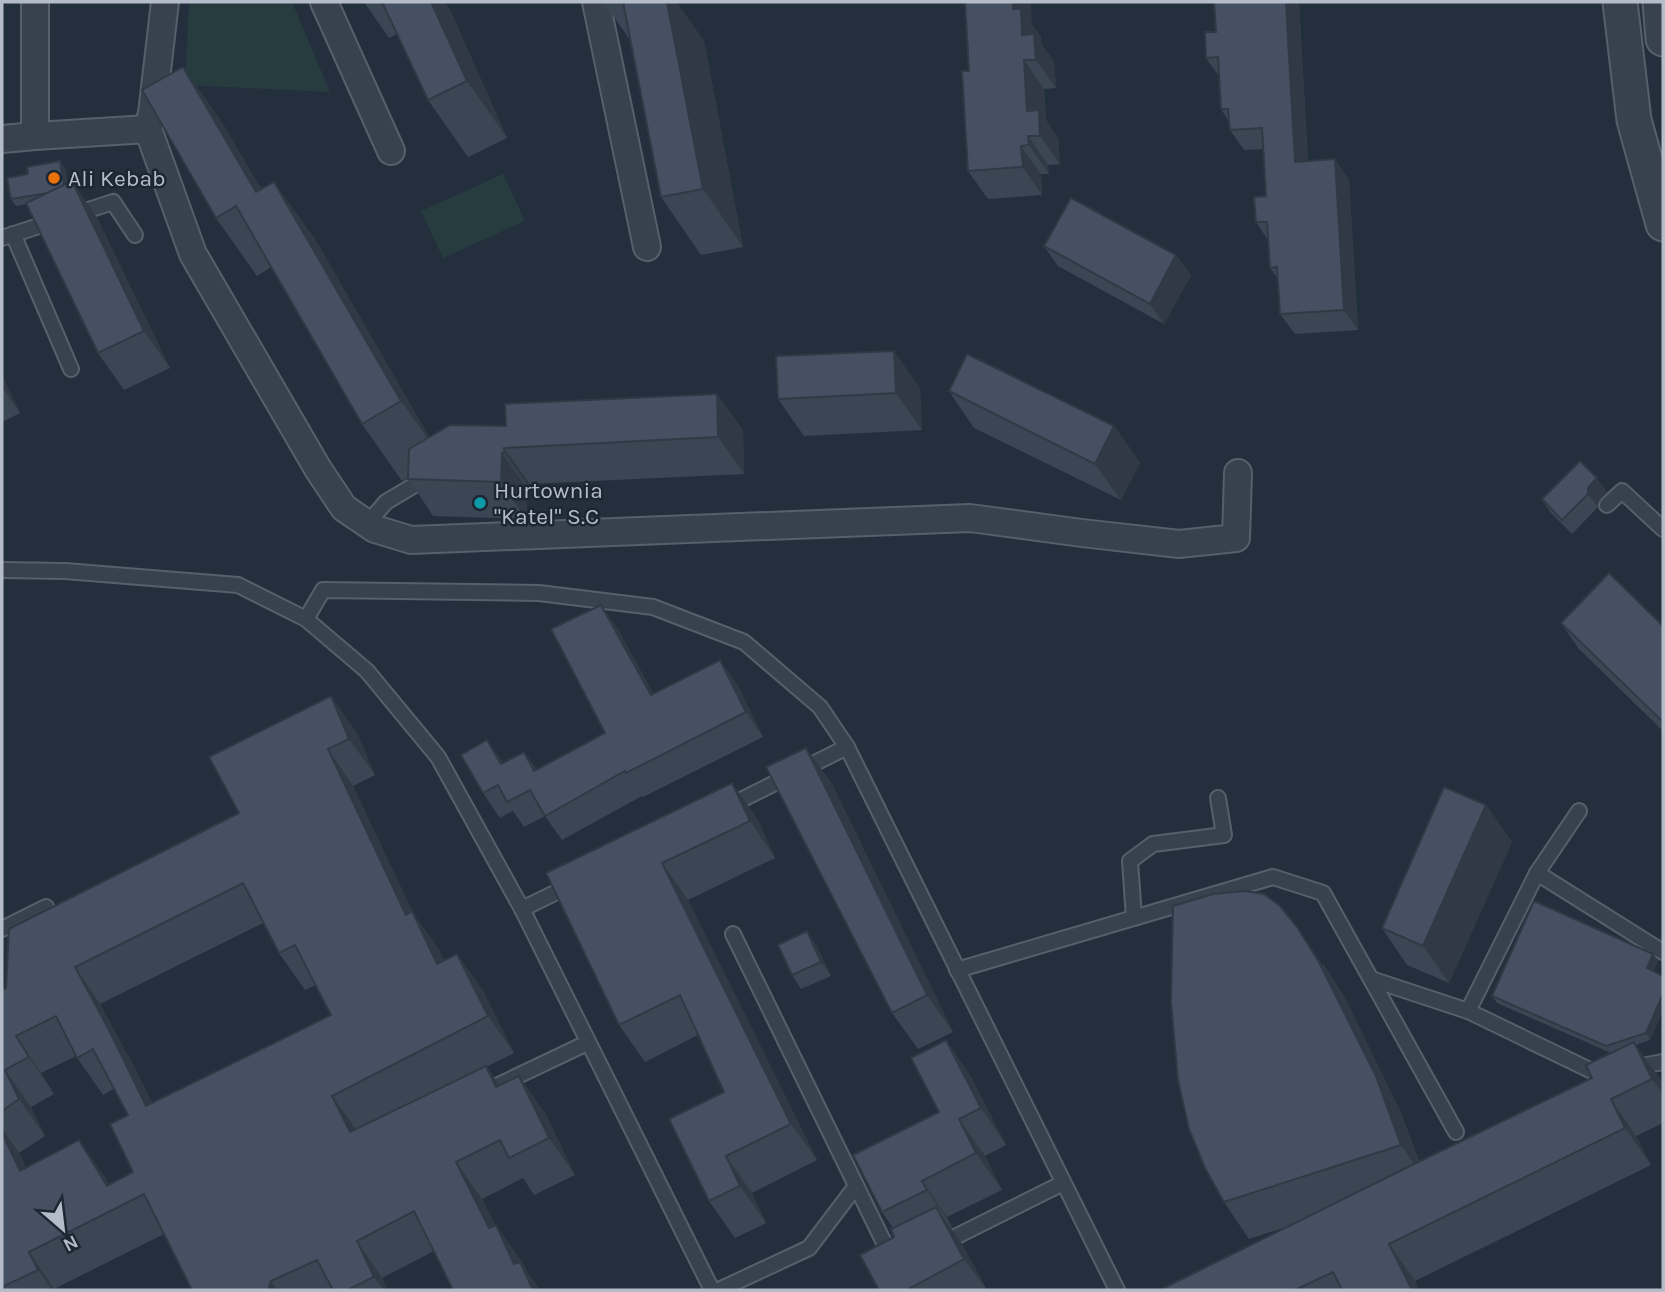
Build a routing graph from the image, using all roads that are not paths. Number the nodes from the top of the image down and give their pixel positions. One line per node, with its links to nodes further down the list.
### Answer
1 (35, 2): 9 (street)
2 (165, 2): 8 (street)
3 (324, 2): 11 (street)
4 (596, 2): 15 (street)
5 (1620, 2): 12 (street)
6 (1660, 2): 7 (street)
7 (1663, 39)
8 (148, 129): 9 (street); 20 (street)
9 (35, 136): 10 (street)
10 (2, 139)
11 (391, 151)
12 (1663, 224)
13 (135, 235): 14 (lane)
14 (8, 236): 16 (lane)
15 (647, 247)
16 (71, 369)
17 (441, 470): 20 (lane)
18 (1238, 473): 20 (street)
19 (1606, 505): 21 (lane)
20 (367, 524)
21 (1663, 529)
22 (2, 570): 23 (lane)
23 (306, 619): 24 (lane); 31 (lane)
24 (847, 747): 27 (lane); 36 (lane)
25 (1218, 798): 32 (lane)
26 (1579, 811): 28 (lane)
27 (710, 816)
28 (1537, 873): 35 (lane); 38 (lane)
29 (585, 878): 31 (lane)
30 (46, 907): 33 (lane)
31 (522, 909): 39 (lane)
32 (1134, 918): 36 (lane); 37 (lane)
33 (2, 929)
34 (733, 934): 44 (lane)
35 (1663, 952)
36 (957, 970): 43 (lane)
37 (1371, 979): 38 (lane); 42 (lane)
38 (1468, 1011): 40 (lane)
39 (587, 1043): 41 (lane); 47 (lane)
40 (1663, 1062)
41 (474, 1098)
42 (1456, 1132)
43 (1063, 1183): 45 (lane); 49 (lane)
44 (856, 1186): 46 (lane); 48 (lane)
45 (931, 1248)
46 (907, 1260)
47 (712, 1290)
48 (719, 1290)
49 (1117, 1290)

